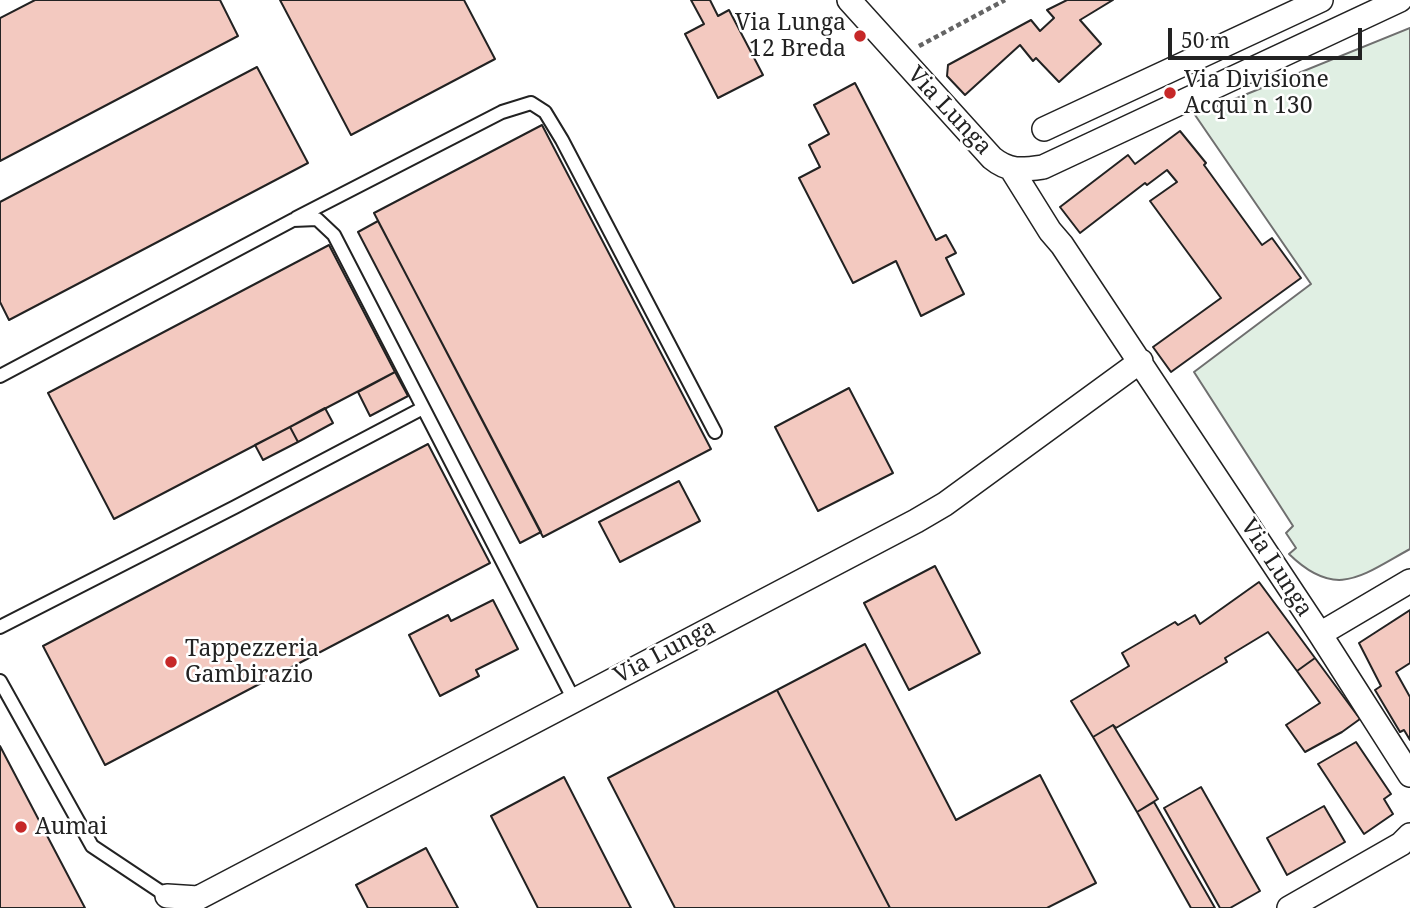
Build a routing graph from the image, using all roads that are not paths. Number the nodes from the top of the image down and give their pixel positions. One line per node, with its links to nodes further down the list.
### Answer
1 (849, 0): 5 (street, Via Lunga)
2 (1321, 0): 4 (street)
3 (1400, 0): 5 (street)
4 (1045, 129)
5 (1012, 170): 7 (street, Via Lunga)
6 (293, 220): 8 (lane); 9 (lane); 10 (lane)
7 (1141, 361): 13 (street, Via Lunga); 15 (street, Via Lunga)
8 (0, 376)
9 (423, 408): 12 (lane); 15 (lane)
10 (715, 432)
11 (1410, 581): 13 (street)
12 (0, 626)
13 (1320, 634): 16 (street, Via Lunga)
14 (0, 681): 18 (lane)
15 (574, 700): 18 (street, Via Lunga)
16 (1410, 775)
17 (1410, 835): 19 (street)
18 (167, 896)
19 (1289, 908)

